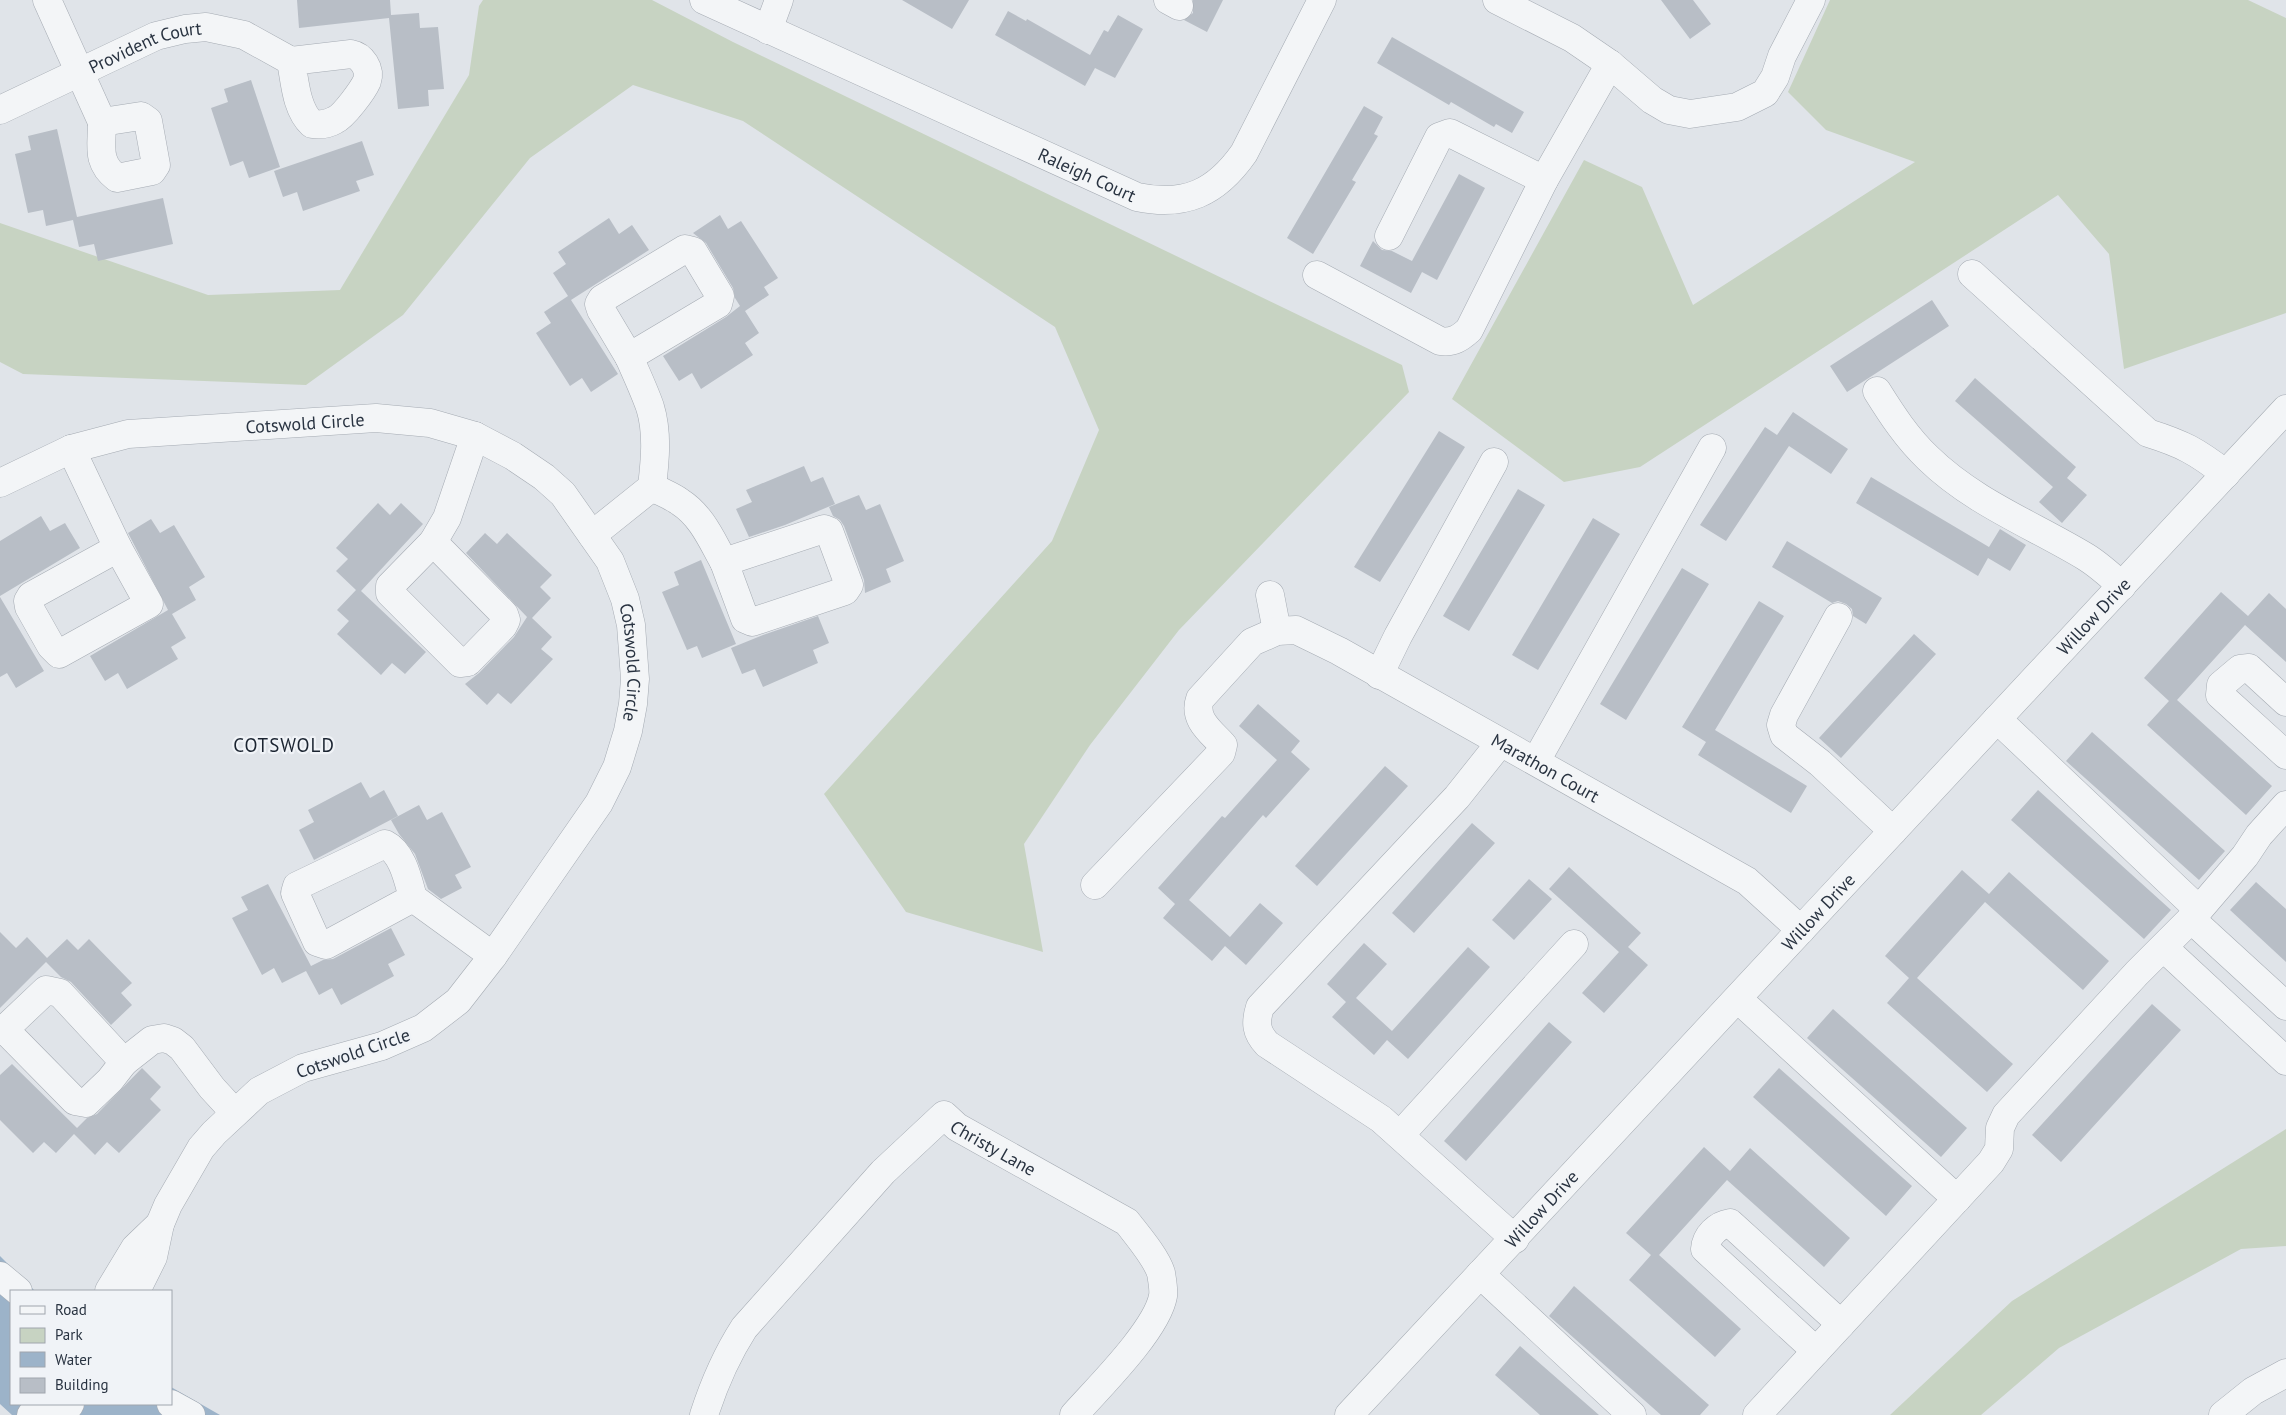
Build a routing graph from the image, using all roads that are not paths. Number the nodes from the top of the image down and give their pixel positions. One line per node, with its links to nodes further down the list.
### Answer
1 (47, 0): 10 (street)
2 (704, 0): 7 (street, Raleigh Court)
3 (779, 0): 7 (street)
4 (1322, 0): 7 (street, Raleigh Court)
5 (1497, 0): 9 (street)
6 (1811, 0): 9 (street)
7 (768, 30)
8 (291, 61): 10 (street, Provident Court)
9 (1610, 64): 13 (street)
10 (79, 72): 11 (street, Provident Court); 12 (street)
11 (0, 110)
12 (102, 122)
13 (1544, 180): 14 (street); 16 (street)
14 (1389, 236)
15 (1972, 274): 24 (street)
16 (1317, 275)
17 (629, 357): 26 (street)
18 (1877, 392): 31 (street)
19 (2286, 408): 24 (street, Willow Drive)
20 (476, 436): 22 (street, Cotswold Circle); 27 (street, Cotswold Circle); 28 (street)
21 (1712, 448): 40 (street)
22 (71, 449): 25 (street, Cotswold Circle); 29 (street)
23 (1494, 462): 35 (street)
24 (2226, 474): 31 (street, Willow Drive)
25 (0, 483)
26 (652, 488): 27 (street); 30 (street)
27 (592, 536): 49 (street, Cotswold Circle)
28 (434, 542)
29 (118, 548)
30 (724, 562)
31 (2122, 586): 37 (street, Willow Drive)
32 (1270, 595): 34 (street)
33 (1838, 617): 42 (street)
34 (1277, 632): 35 (street, Marathon Court); 43 (street)
35 (1379, 675): 38 (street, Marathon Court)
36 (2286, 702): 39 (street)
37 (1997, 719): 42 (street, Willow Drive); 45 (street)
38 (1500, 742): 40 (street, Marathon Court); 55 (street)
39 (2286, 755)
40 (1536, 761): 46 (street, Marathon Court)
41 (2286, 805): 45 (street)
42 (1893, 831): 46 (street, Willow Drive)
43 (1095, 885)
44 (413, 898): 49 (street)
45 (2194, 914): 48 (street); 51 (street)
46 (1802, 930): 50 (street, Willow Drive)
47 (1574, 944): 55 (street)
48 (2164, 948): 52 (street); 56 (street)
49 (493, 956): 54 (street, Cotswold Circle)
50 (1738, 999): 56 (street); 58 (street, Willow Drive)
51 (2286, 1006)
52 (2286, 1061)
53 (124, 1062): 54 (street)
54 (236, 1113): 57 (street, Cotswold Circle)
55 (1400, 1134): 58 (street)
56 (1957, 1199): 64 (street)
57 (160, 1224): 62 (street, Cotswold Circle); 63 (street, Cotswold Circle)
58 (1515, 1239): 59 (street, Willow Drive)
59 (1480, 1274): 73 (street, Willow Drive); 74 (street)
60 (0, 1276): 61 (street)
61 (17, 1290)
62 (109, 1290)
63 (136, 1290)
64 (1841, 1324): 65 (street); 65 (street)
65 (1816, 1351): 75 (street)
66 (2286, 1373): 76 (street)
67 (39, 1405): 69 (street)
68 (172, 1405): 70 (street)
69 (31, 1415)
70 (191, 1415)
71 (704, 1415): 72 (street, Christy Lane)
72 (1074, 1415)
73 (1349, 1415)
74 (1632, 1415)
75 (1757, 1415)
76 (2223, 1415)

